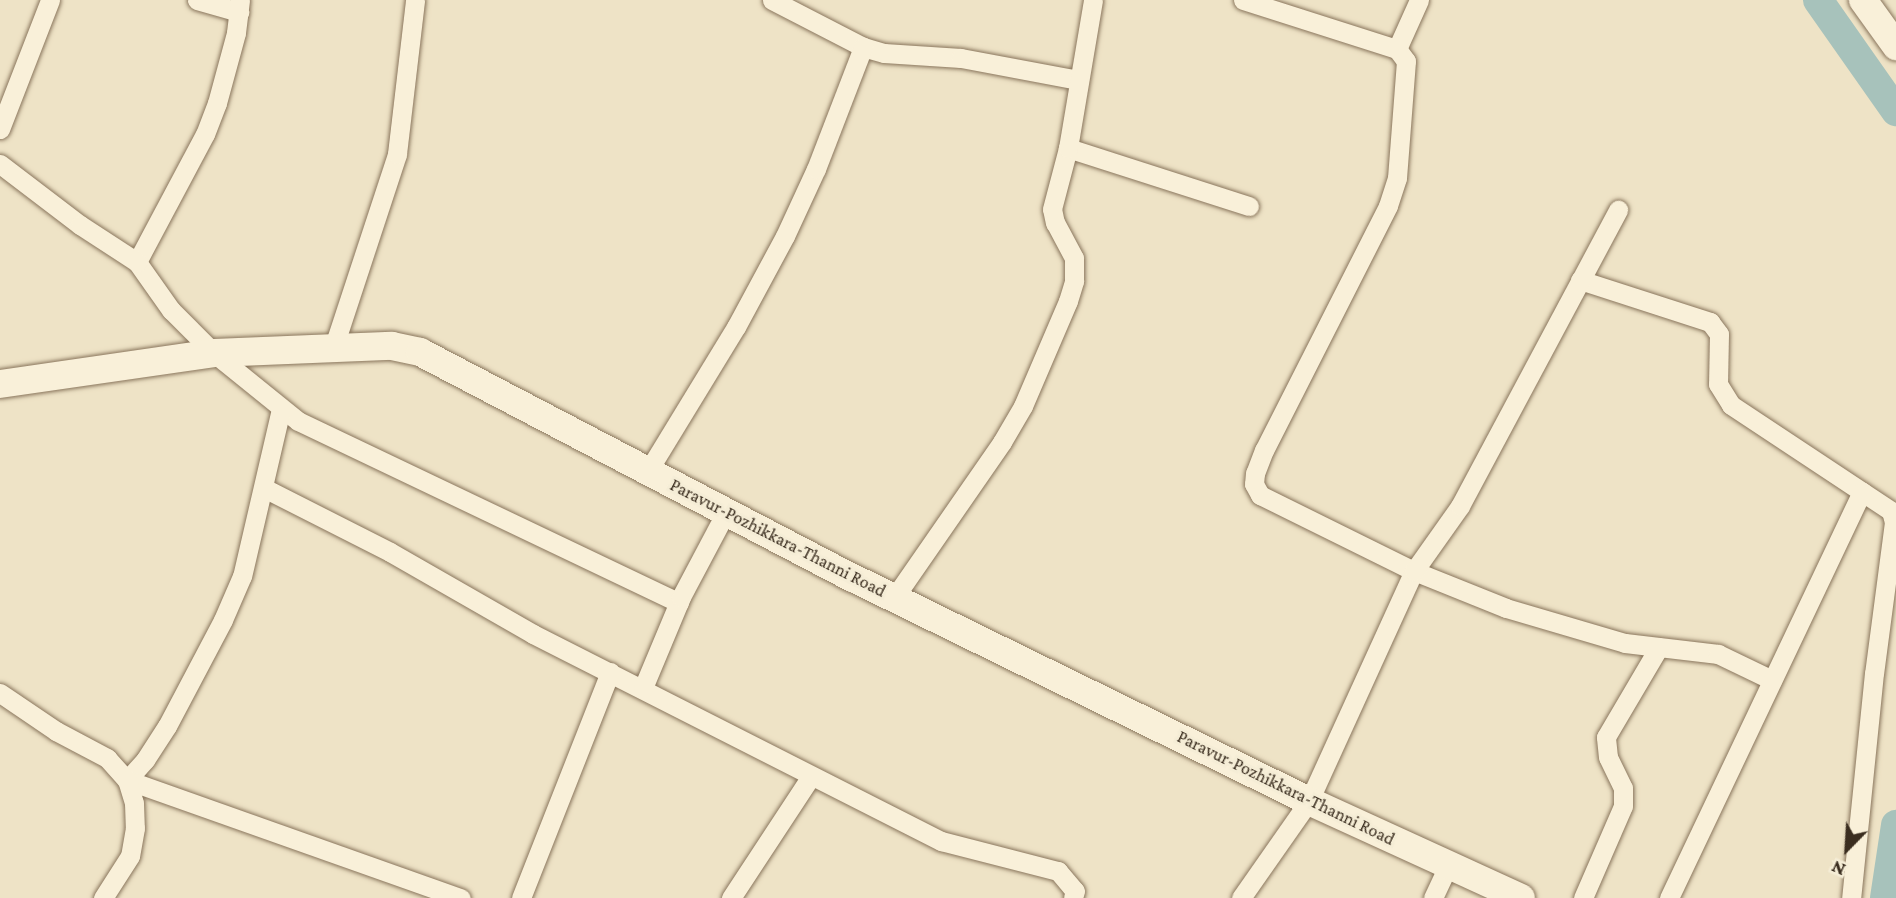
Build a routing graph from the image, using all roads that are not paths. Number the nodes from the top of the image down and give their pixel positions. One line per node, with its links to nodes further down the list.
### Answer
1 (50, 0): 14 (street)
2 (197, 0): 9 (street)
3 (415, 0): 21 (street)
4 (772, 0): 11 (street)
5 (1093, 0): 13 (street)
6 (1243, 0): 12 (street)
7 (1419, 0): 12 (street)
8 (1863, 0): 10 (main road)
9 (239, 6): 19 (street)
10 (1896, 46)
11 (863, 47): 13 (street); 25 (street)
12 (1397, 49): 29 (street)
13 (1079, 80): 15 (street)
14 (0, 129)
15 (1068, 148): 17 (street); 30 (street)
16 (0, 164): 19 (street)
17 (1249, 206)
18 (1618, 210): 20 (street)
19 (137, 262): 22 (street)
20 (1580, 281): 27 (street); 29 (street)
21 (333, 349): 22 (main road, Paravur-Pozhikkara-Thanni Road); 25 (main road, Paravur-Pozhikkara-Thanni Road)
22 (214, 353): 23 (main road, Paravur-Pozhikkara-Thanni Road); 24 (street)
23 (0, 384)
24 (281, 409): 26 (street); 31 (street)
25 (648, 471): 28 (main road, Paravur-Pozhikkara-Thanni Road)
26 (264, 488): 33 (street); 38 (street)
27 (1862, 491): 34 (street); 51 (street)
28 (726, 512): 30 (main road, Paravur-Pozhikkara-Thanni Road); 31 (street)
29 (1414, 571): 32 (street); 39 (street)
30 (894, 598): 39 (main road, Paravur-Pozhikkara-Thanni Road)
31 (679, 603): 35 (street)
32 (1659, 648): 34 (street); 49 (street)
33 (610, 672): 35 (street); 43 (street)
34 (1772, 680): 50 (street)
35 (643, 688): 37 (street)
36 (0, 693): 38 (street)
37 (811, 776): 44 (street); 45 (street)
38 (127, 780): 41 (street); 42 (street)
39 (1309, 801): 40 (main road, Paravur-Pozhikkara-Thanni Road); 46 (street)
40 (1448, 866): 47 (street); 48 (main road, Paravur-Pozhikkara-Thanni Road)
41 (103, 898)
42 (461, 898)
43 (521, 898)
44 (731, 898)
45 (1073, 898)
46 (1241, 898)
47 (1433, 898)
48 (1521, 898)
49 (1583, 898)
50 (1669, 898)
51 (1852, 898)

